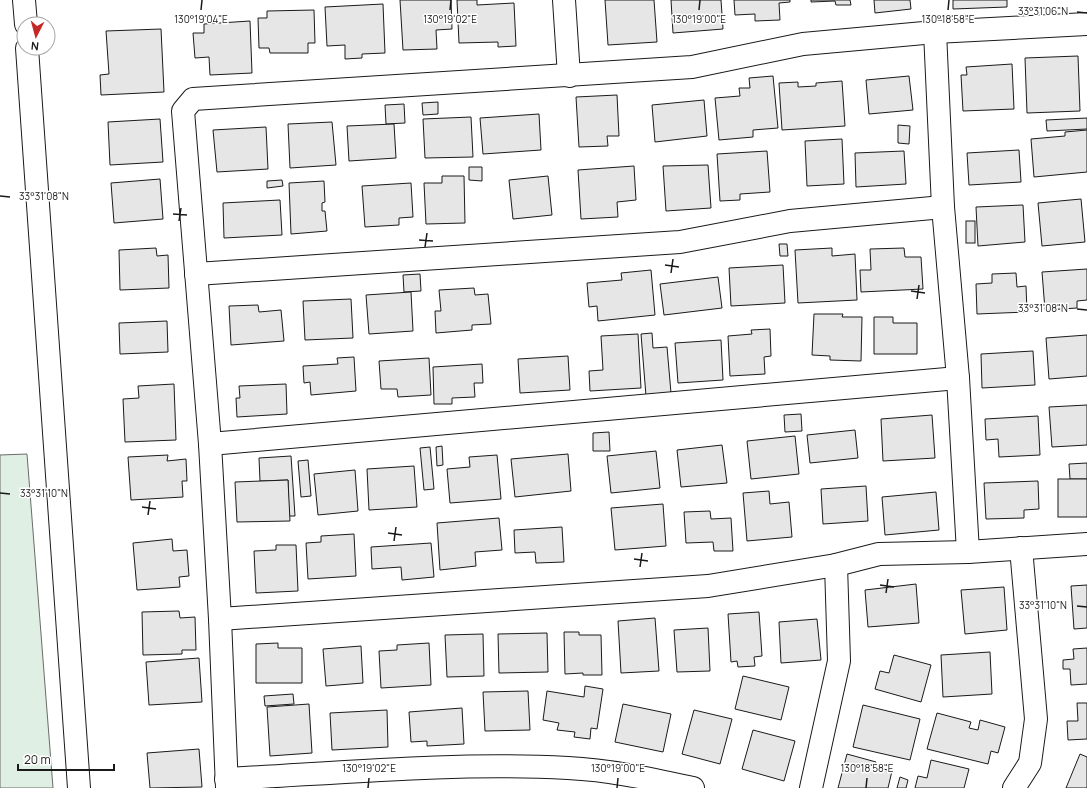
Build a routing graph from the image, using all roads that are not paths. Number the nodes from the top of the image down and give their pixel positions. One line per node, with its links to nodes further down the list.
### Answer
1 (24, 0): 3 (street)
2 (564, 0): 7 (street)
3 (25, 16)
4 (1087, 24): 5 (street)
5 (935, 32): 7 (street); 8 (street)
6 (28, 56): 18 (street)
7 (569, 76): 9 (street)
8 (943, 207): 9 (street); 10 (street)
9 (196, 274): 11 (street)
10 (958, 378): 11 (street); 14 (street)
11 (210, 444): 16 (street)
12 (1087, 544): 13 (street)
13 (1021, 548): 14 (street); 21 (street)
14 (968, 552): 15 (street)
15 (836, 565): 16 (street); 20 (street)
16 (220, 619): 17 (street)
17 (227, 784): 19 (street)
18 (80, 788)
19 (693, 788)
20 (811, 788)
21 (1014, 788)

